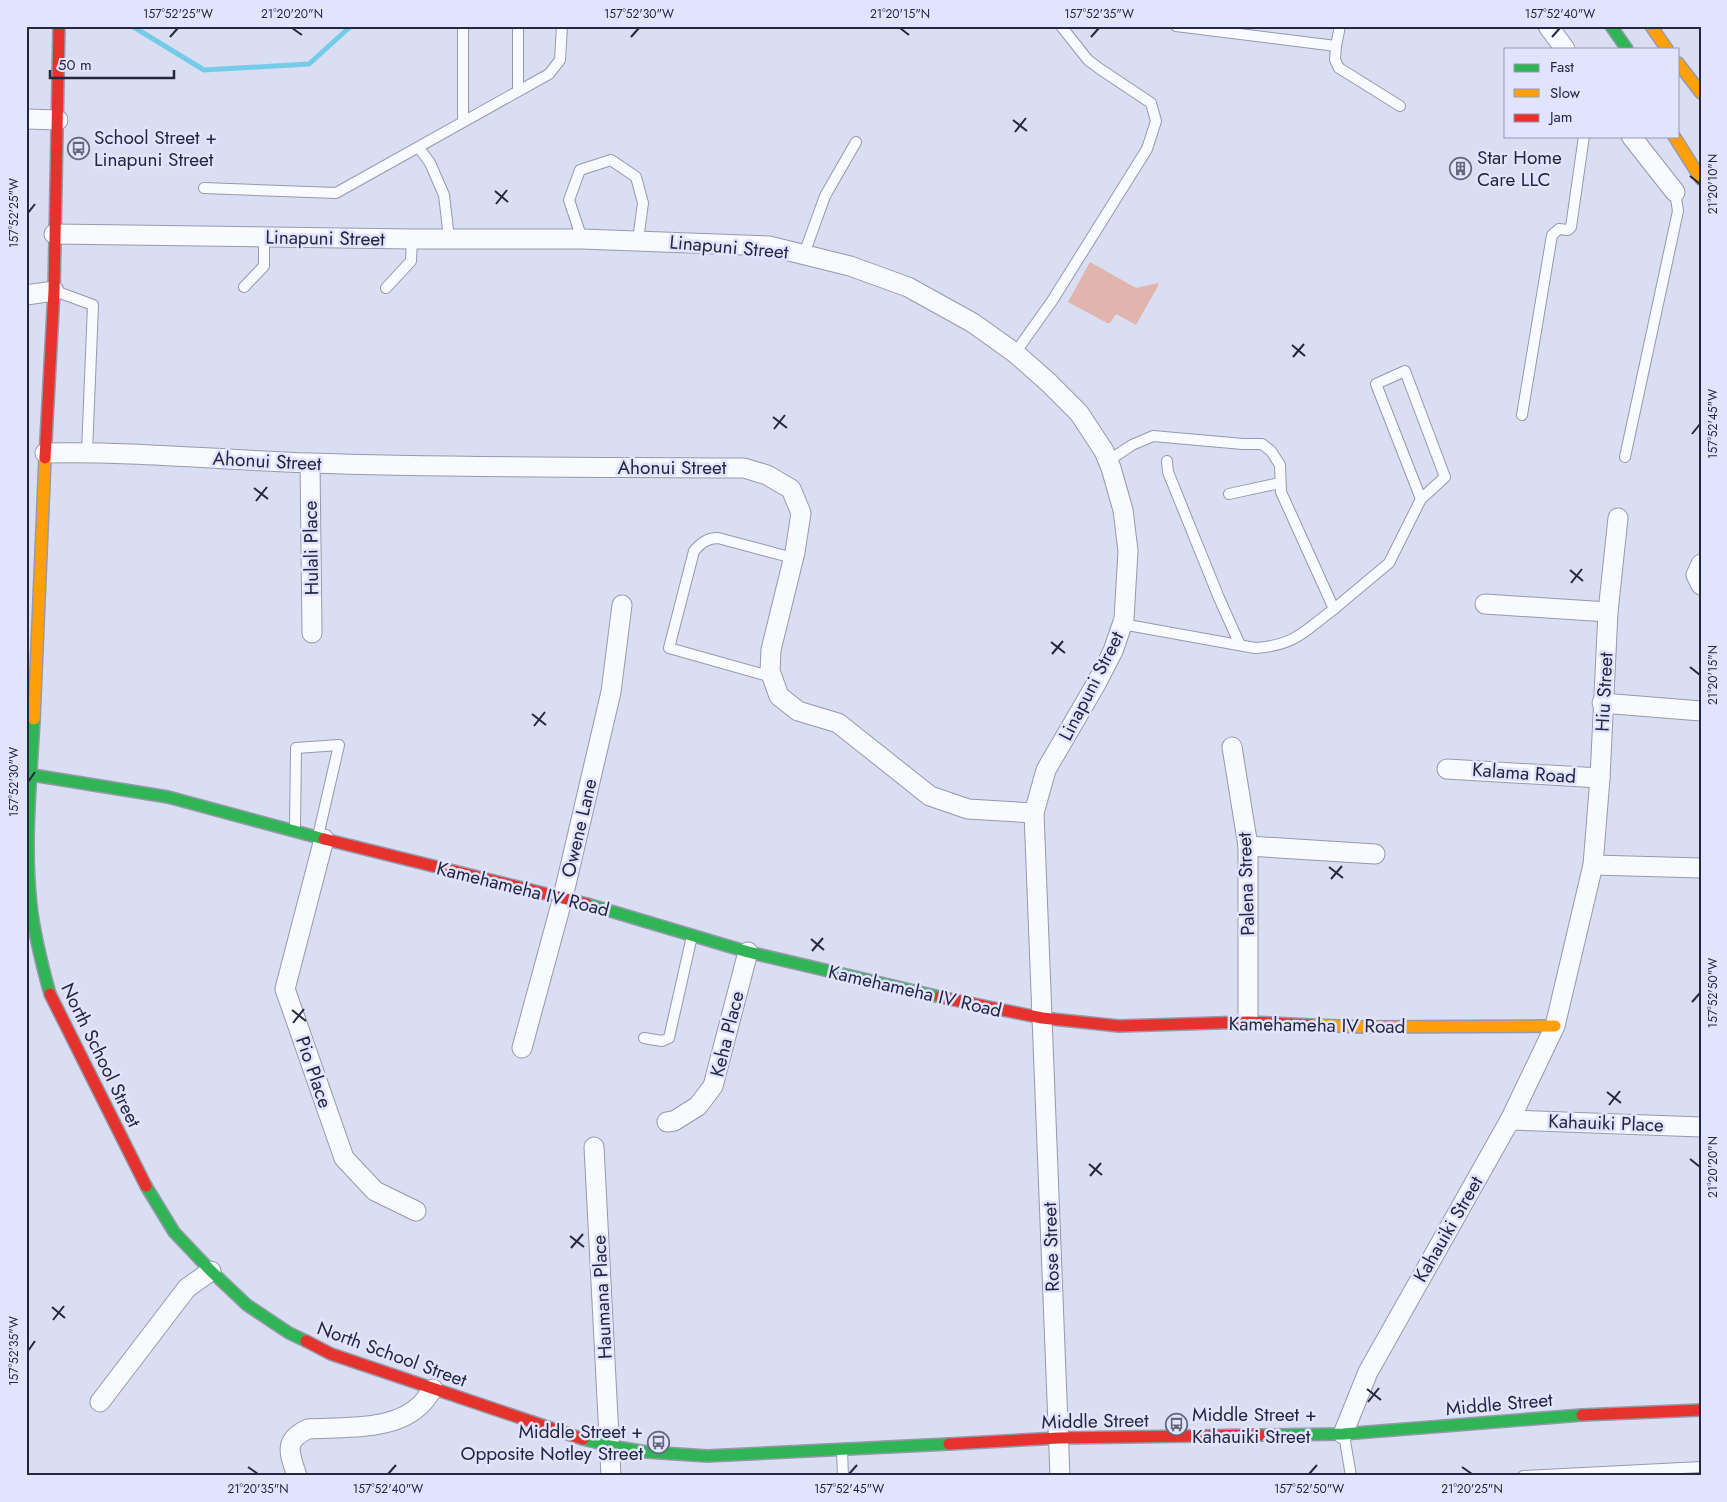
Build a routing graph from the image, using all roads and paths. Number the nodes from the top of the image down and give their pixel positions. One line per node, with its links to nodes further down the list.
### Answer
1 (59, 26): 20 (main road, North School Street)
2 (462, 26): 21 (lane)
3 (518, 26): 16 (lane)
4 (562, 26): 16 (lane)
5 (1061, 26): 41 (lane)
6 (1176, 26): 11 (lane)
7 (1340, 26): 11 (lane)
8 (1548, 26): 12 (street)
9 (1611, 26): 13 (main road)
10 (1652, 28): 14 (main road)
11 (1336, 46): 18 (lane)
12 (1564, 48)
13 (1625, 48)
14 (1667, 48)
15 (1680, 66): 17 (main road)
16 (518, 91): 21 (lane)
17 (1701, 93)
18 (1400, 106)
19 (26, 120): 20 (street)
20 (58, 120): 30 (main road, North School Street)
21 (463, 121): 26 (lane)
22 (1584, 138): 42 (lane)
23 (1633, 138): 29 (street)
24 (1675, 138): 27 (main road)
25 (856, 142): 36 (lane)
26 (419, 148): 28 (lane); 32 (lane)
27 (1701, 179)
28 (204, 188)
29 (1675, 192): 45 (lane)
30 (54, 234): 31 (street, Linapuni Street); 39 (main road, North School Street)
31 (264, 238): 34 (street, Linapuni Street); 37 (lane)
32 (449, 238): 33 (street, Linapuni Street); 34 (street, Linapuni Street)
33 (582, 238): 35 (street, Linapuni Street); 35 (lane)
34 (412, 239): 38 (lane)
35 (638, 240): 36 (street, Linapuni Street)
36 (804, 254): 41 (street, Linapuni Street)
37 (244, 287)
38 (386, 288)
39 (54, 291): 40 (street); 43 (lane); 44 (main road, North School Street)
40 (26, 295)
41 (1015, 353): 46 (street, Linapuni Street)
42 (1522, 415)
43 (87, 452): 44 (street, Ahonui Street); 48 (street, Ahonui Street)
44 (45, 453): 68 (main road, North School Street)
45 (1625, 457)
46 (1108, 460): 49 (lane); 60 (street, Linapuni Street)
47 (1167, 461): 62 (lane)
48 (310, 463): 53 (street, Ahonui Street); 61 (street, Hulali Place)
49 (1280, 483): 50 (lane); 58 (lane)
50 (1229, 494)
51 (1421, 499): 51 (lane); 58 (lane)
52 (1618, 518): 59 (street, Hiu Street)
53 (794, 558): 63 (street, Ahonui Street); 63 (lane)
54 (1701, 564): 55 (street)
55 (1701, 586)
56 (1485, 604): 59 (street)
57 (622, 605): 78 (street, Owene Lane)
58 (1334, 608): 62 (lane)
59 (1608, 612): 64 (street, Hiu Street)
60 (1122, 624): 62 (lane); 70 (street, Linapuni Street)
61 (312, 633)
62 (1240, 645)
63 (772, 677): 70 (street, Ahonui Street)
64 (1602, 703): 65 (street); 69 (street, Hiu Street)
65 (1701, 711)
66 (1232, 747): 73 (street, Palena Street)
67 (1447, 769): 69 (street, Kalama Road)
68 (28, 774): 71 (main road, Kamehameha IV Road); 75 (main road, North School Street)
69 (1600, 778): 76 (street, Hiu Street)
70 (1034, 812): 81 (street, Linapuni Street)
71 (295, 831): 72 (main road, Kamehameha IV Road); 72 (lane)
72 (321, 838): 78 (main road, Kamehameha IV Road); 90 (street, Pio Place)
73 (1248, 846): 74 (street); 82 (street, Palena Street)
74 (1375, 854)
75 (27, 857): 91 (main road, North School Street)
76 (1593, 866): 77 (street); 83 (street)
77 (1701, 868)
78 (563, 897): 79 (main road, Kamehameha IV Road); 85 (street, Owene Lane)
79 (692, 935): 80 (main road, Kamehameha IV Road); 84 (lane)
80 (748, 952): 81 (main road, Kamehameha IV Road); 87 (street, Keha Place)
81 (1042, 1018): 82 (main road, Kamehameha IV Road); 96 (street, Rose Street)
82 (1248, 1022): 83 (main road, Kamehameha IV Road)
83 (1555, 1026): 86 (street, Kahauiki Street)
84 (644, 1038)
85 (522, 1048)
86 (1510, 1120): 88 (street, Kahauiki Place); 95 (street, Kahauiki Street)
87 (667, 1122)
88 (1701, 1127)
89 (594, 1147): 97 (street, Haumana Place)
90 (416, 1211)
91 (211, 1272): 92 (main road, North School Street); 93 (street)
92 (433, 1389): 97 (main road, North School Street); 102 (street)
93 (100, 1402)
94 (1701, 1410): 95 (main road, Middle Street)
95 (1344, 1434): 96 (main road, Middle Street); 106 (lane)
96 (1059, 1438): 98 (main road, Middle Street); 105 (street, Rose Street)
97 (610, 1446): 98 (main road, Middle Street); 103 (street, Haumana Place)
98 (842, 1449): 104 (lane)
99 (1701, 1467): 100 (lane)
100 (1676, 1468): 101 (lane); 108 (lane)
101 (1538, 1475): 107 (lane)
102 (297, 1476)
103 (612, 1476)
104 (843, 1476)
105 (1060, 1476)
106 (1351, 1476)
107 (1523, 1476)
108 (1664, 1476)

